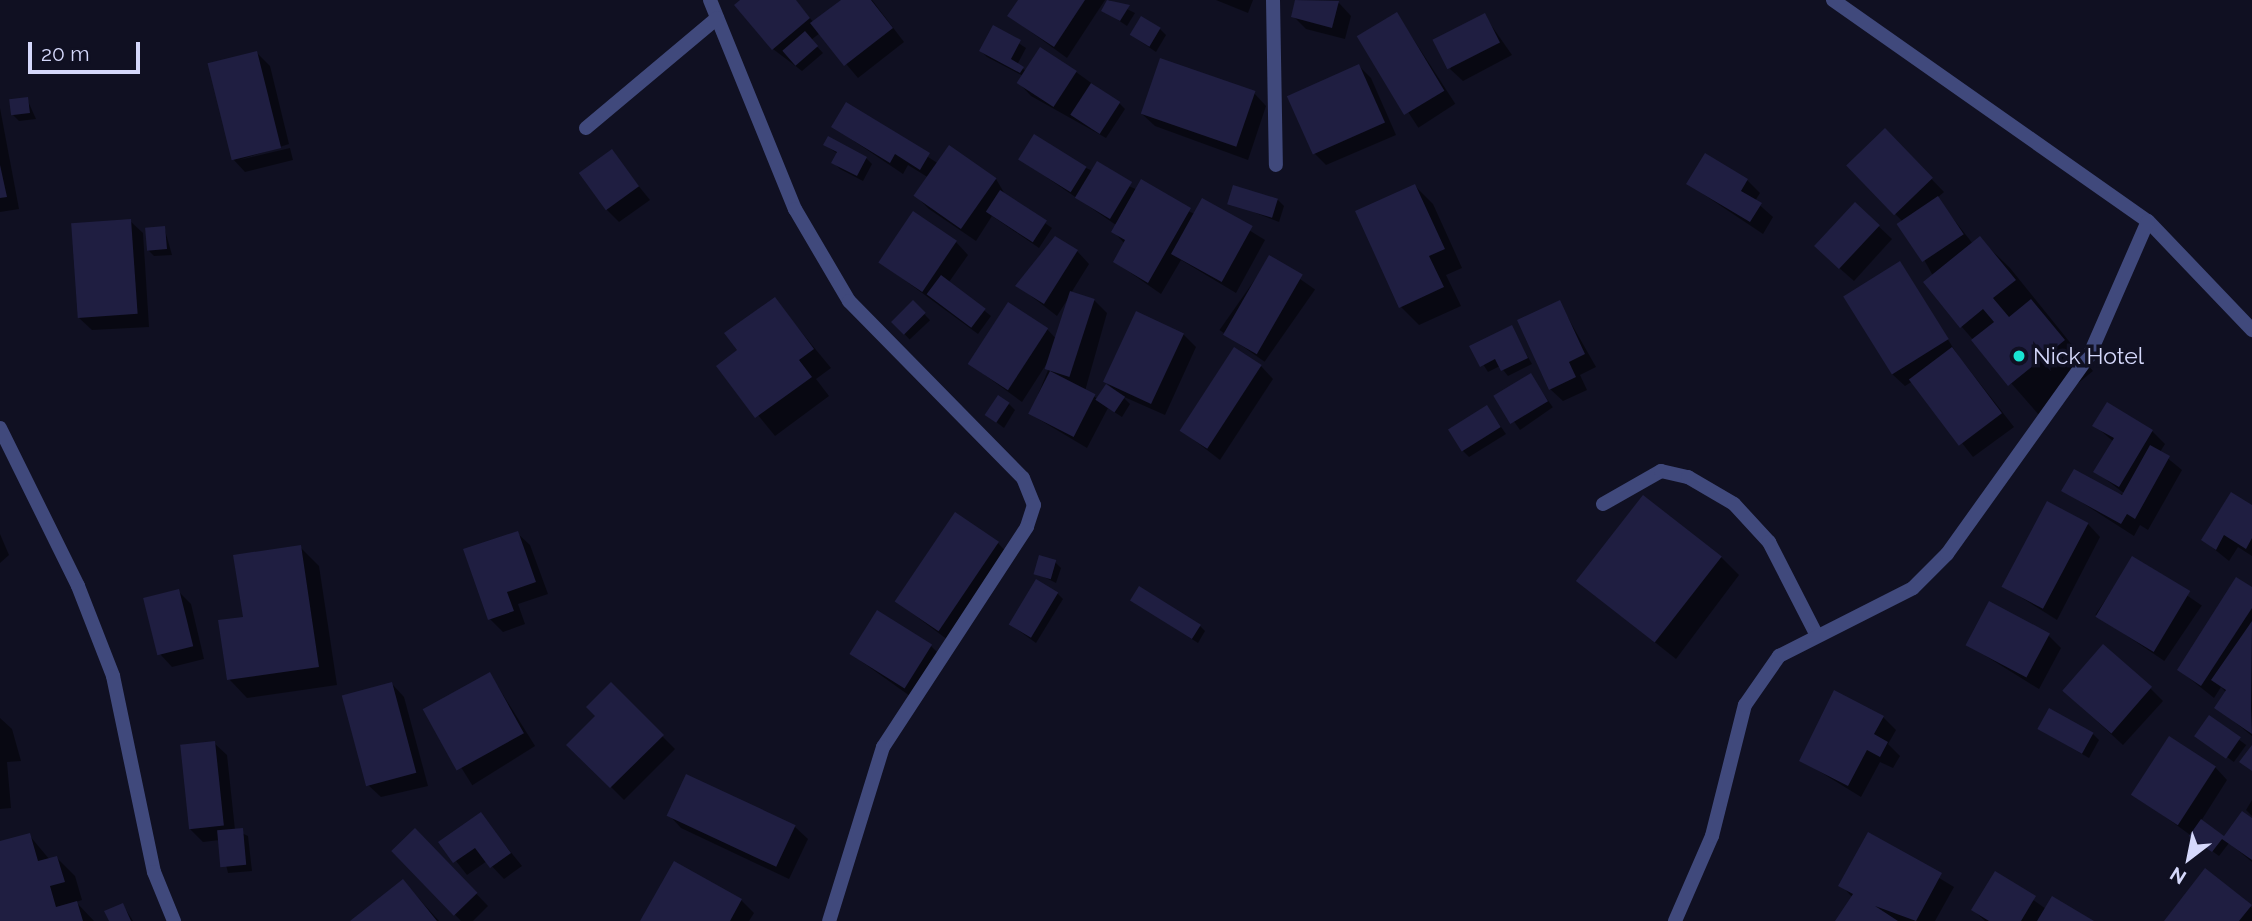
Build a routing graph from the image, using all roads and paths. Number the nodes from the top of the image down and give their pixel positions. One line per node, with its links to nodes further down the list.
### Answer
1 (710, 0): 4 (street)
2 (1273, 0): 6 (street)
3 (1833, 0): 7 (street)
4 (717, 18): 5 (street); 13 (street)
5 (586, 128)
6 (1276, 165)
7 (2148, 222): 8 (street); 11 (street)
8 (2252, 330)
9 (0, 428): 12 (street)
10 (1603, 504): 11 (street)
11 (1815, 632): 14 (street)
12 (174, 921)
13 (829, 921)
14 (1675, 921)

